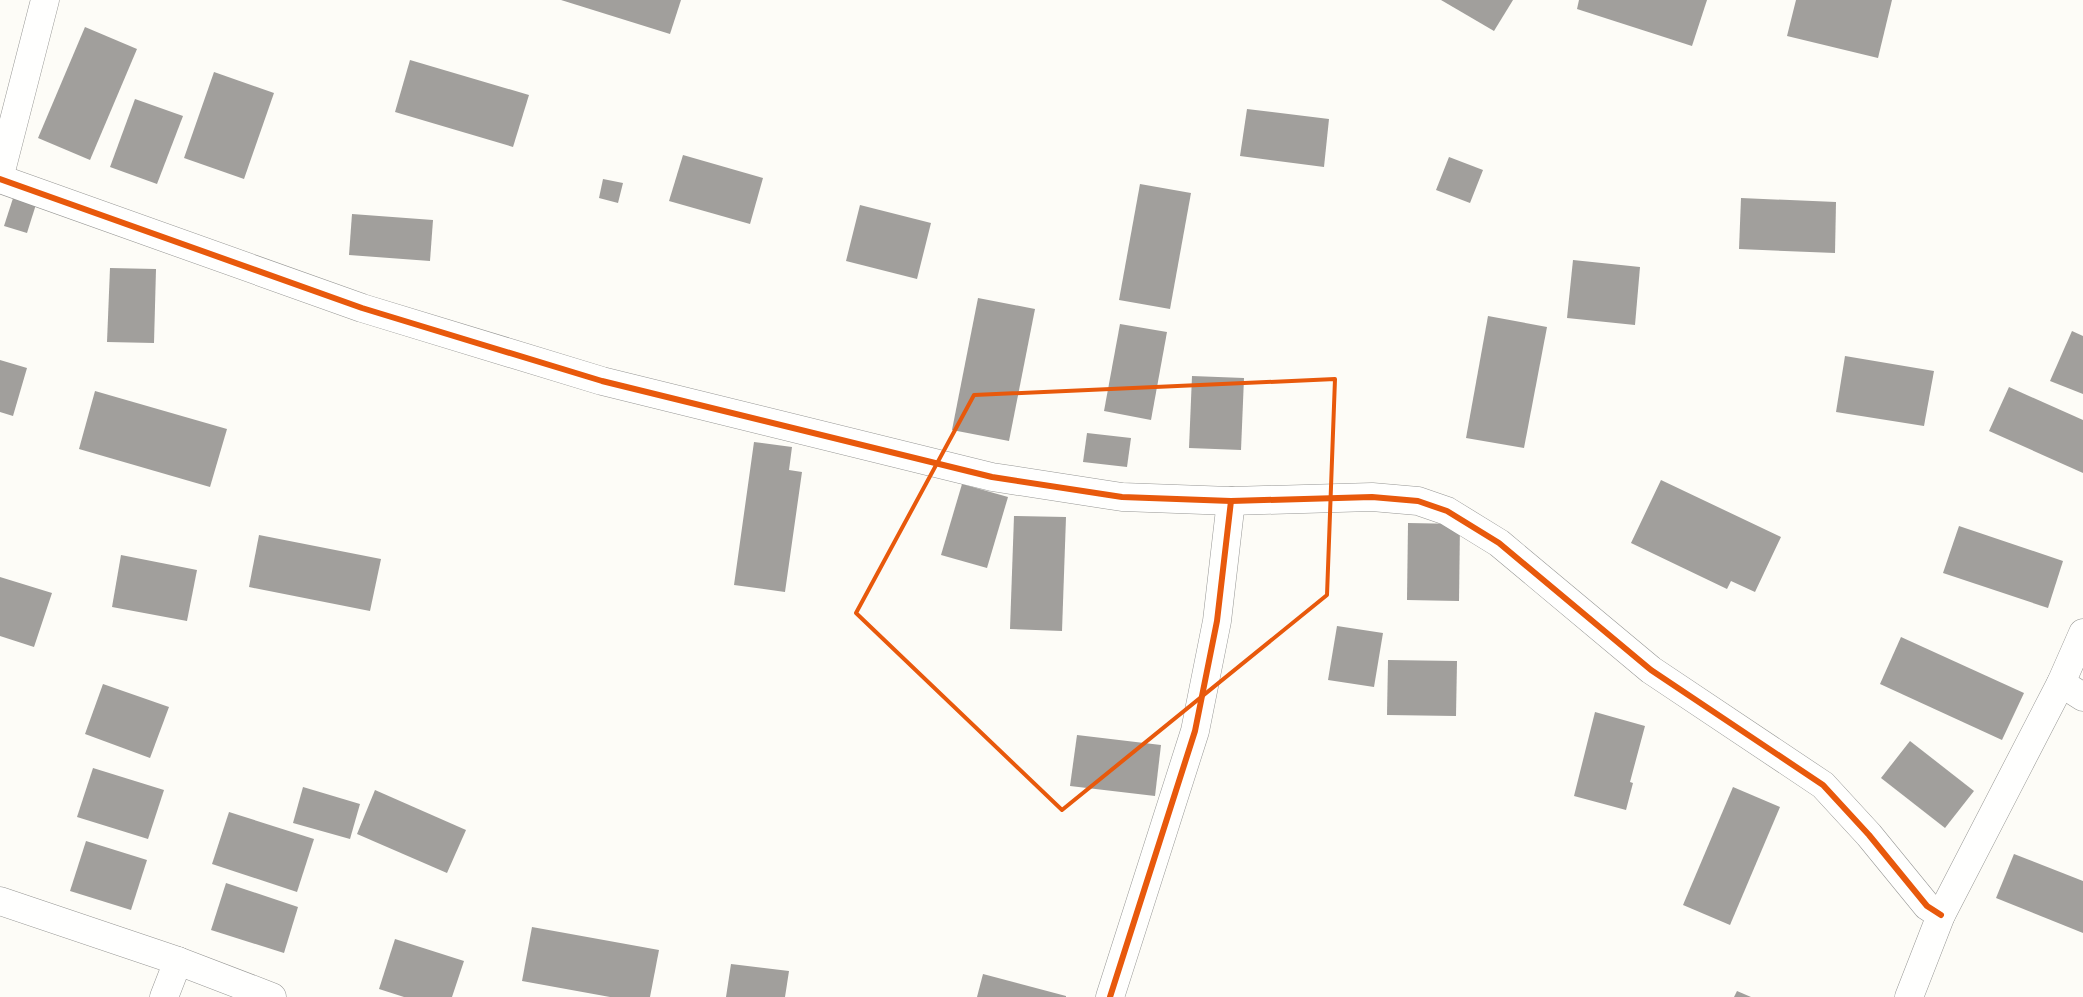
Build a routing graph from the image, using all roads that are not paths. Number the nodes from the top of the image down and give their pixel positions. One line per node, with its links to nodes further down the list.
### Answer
1 (45, 0): 2 (street)
2 (0, 175)
3 (0, 179): 4 (street)
4 (1231, 501): 8 (street); 12 (street)
5 (2083, 633): 6 (street)
6 (2072, 690): 8 (street)
7 (0, 901): 9 (street)
8 (1942, 915): 13 (street)
9 (178, 962): 10 (street); 11 (street)
10 (164, 997)
11 (272, 997)
12 (1110, 997)
13 (1910, 997)

